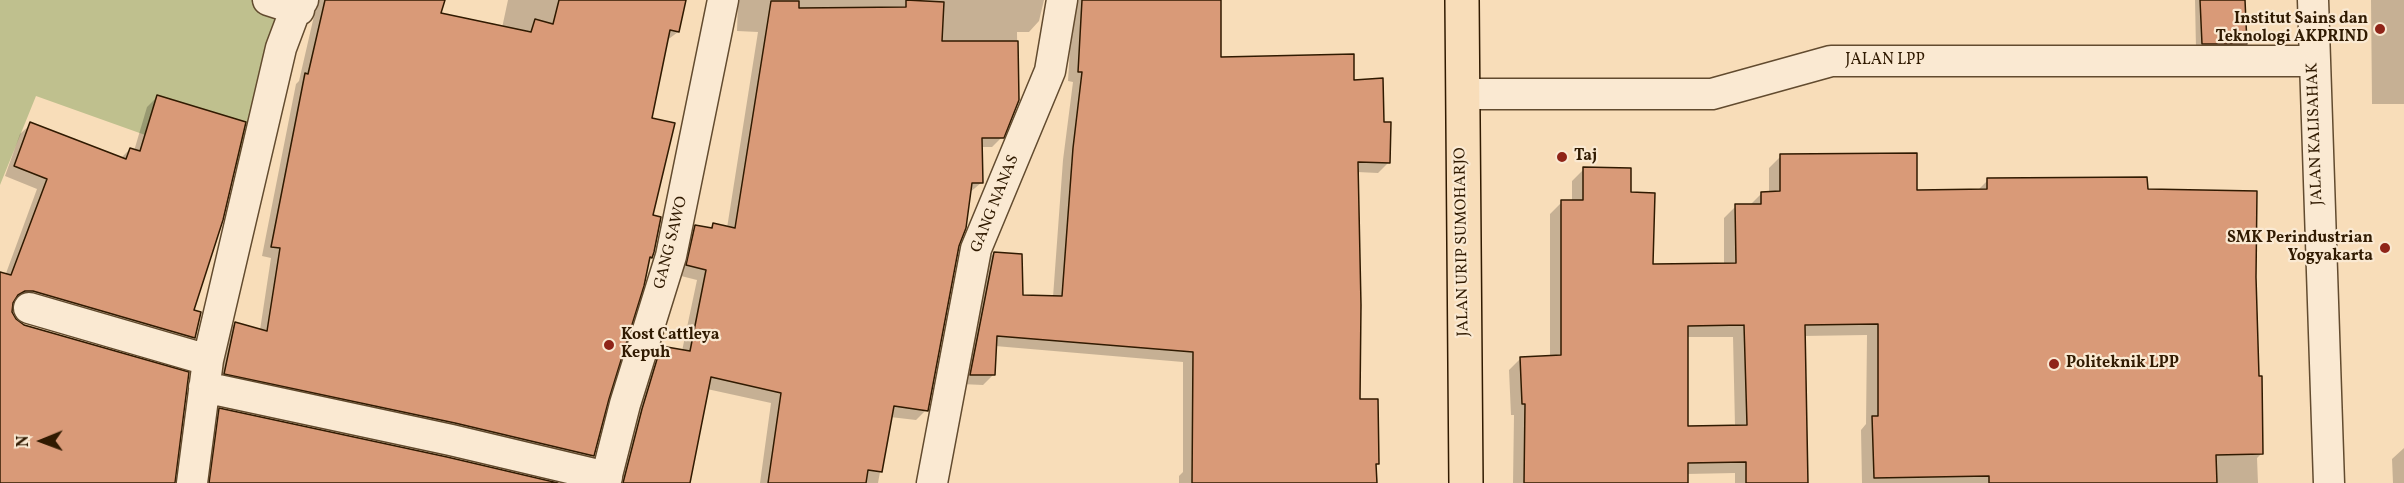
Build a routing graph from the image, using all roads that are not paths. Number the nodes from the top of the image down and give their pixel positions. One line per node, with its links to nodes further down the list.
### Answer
1 (267, 0): 6 (street)
2 (723, 0): 11 (street, GANG SAWO)
3 (1062, 0): 13 (street, GANG NANAS)
4 (1462, 0): 8 (main road, JALAN URIP SUMOHARJO)
5 (2313, 0): 7 (street, JALAN KALISAHAK)
6 (301, 5): 10 (street)
7 (2314, 61): 8 (street, JALAN LPP); 15 (street, JALAN KALISAHAK)
8 (1462, 94): 14 (main road, JALAN URIP SUMOHARJO)
9 (29, 308): 10 (street)
10 (206, 373): 11 (street); 12 (street)
11 (606, 480)
12 (192, 483)
13 (932, 483)
14 (1466, 483)
15 (2329, 483)

